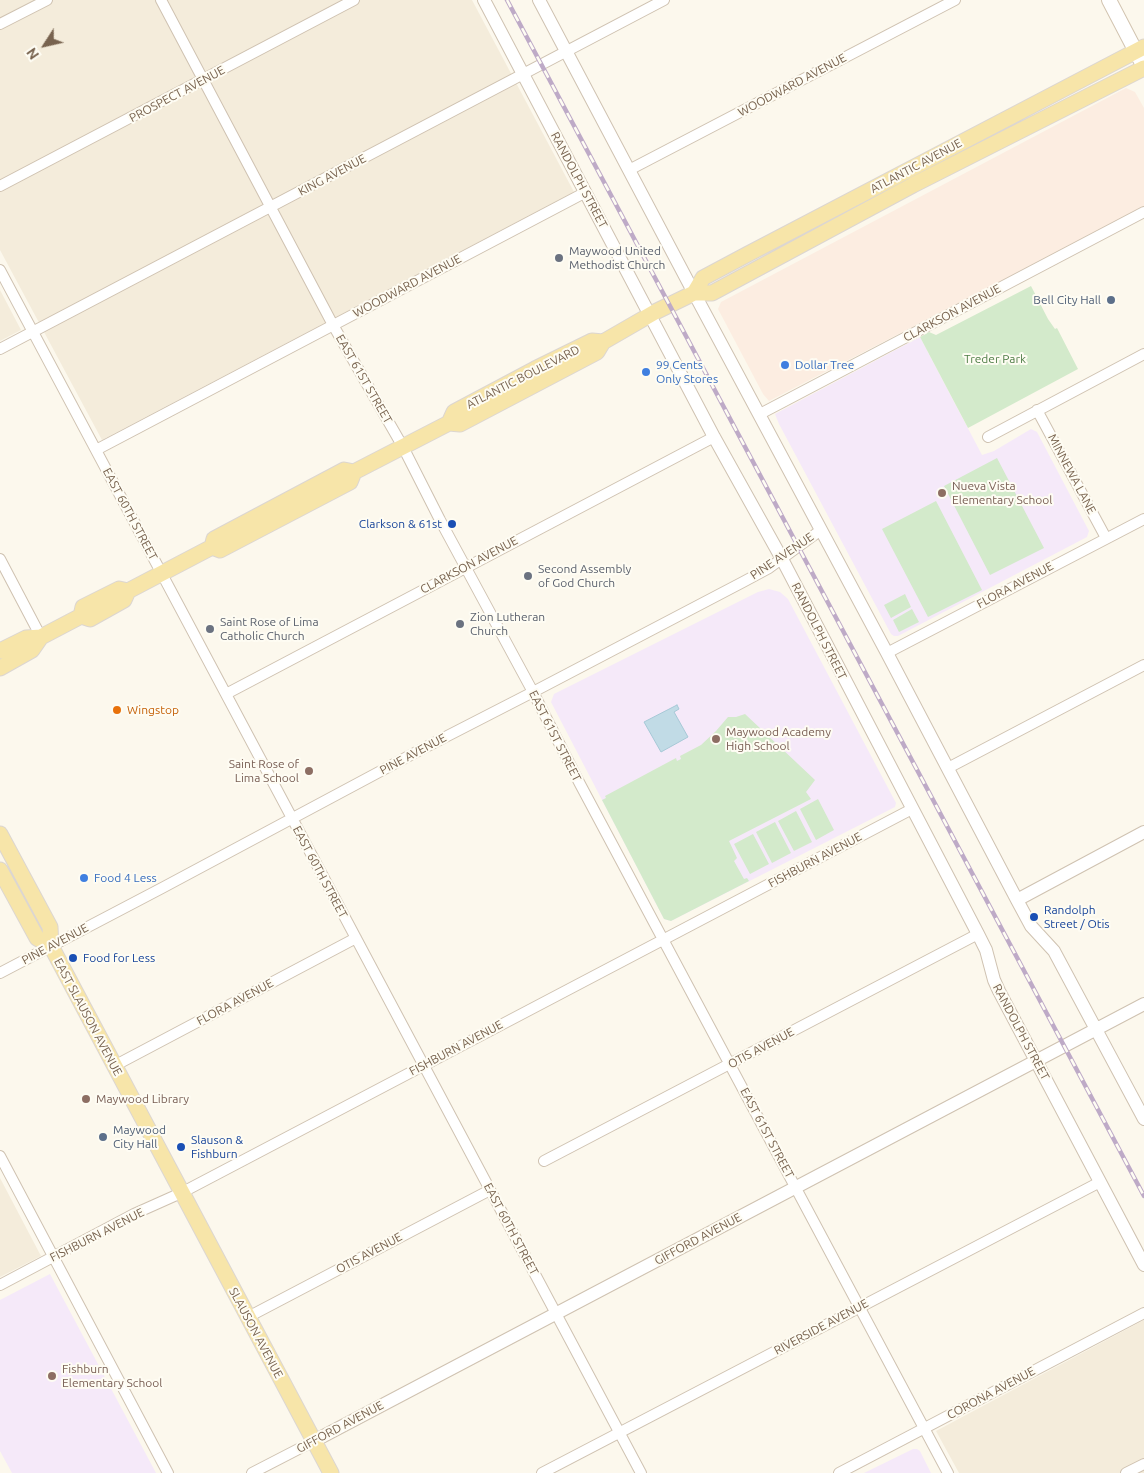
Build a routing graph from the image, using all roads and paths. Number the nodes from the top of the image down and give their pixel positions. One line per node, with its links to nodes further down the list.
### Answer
1 (47, 0): 9 (street)
2 (161, 0): 14 (street, EAST 61ST STREET)
3 (354, 0): 14 (street, PROSPECT AVENUE)
4 (484, 0): 13 (street, RANDOLPH STREET)
5 (539, 0): 11 (street)
6 (664, 0): 11 (street, KING AVENUE)
7 (955, 0): 15 (street, WOODWARD AVENUE)
8 (1109, 0): 10 (main road)
9 (0, 24)
10 (1140, 49): 12 (main road); 21 (main road, ATLANTIC AVENUE)
11 (567, 52): 13 (street, KING AVENUE); 15 (street)
12 (1144, 68): 21 (main road, ATLANTIC AVENUE)
13 (523, 74): 17 (street, RANDOLPH STREET); 18 (street, KING AVENUE)
14 (203, 80): 16 (street, PROSPECT AVENUE); 18 (street, EAST 61ST STREET)
15 (629, 170): 21 (street)
16 (0, 186)
17 (586, 192): 22 (street, RANDOLPH STREET); 23 (street, WOODWARD AVENUE)
18 (270, 207): 23 (street, EAST 61ST STREET); 24 (street, KING AVENUE)
19 (1144, 212): 28 (street, CLARKSON AVENUE)
20 (0, 270): 24 (street, EAST 60TH STREET)
21 (694, 293): 22 (main road, ATLANTIC AVENUE); 28 (street)
22 (652, 314): 29 (street, RANDOLPH STREET); 31 (main road, ATLANTIC BOULEVARD)
23 (333, 325): 31 (street, EAST 61ST STREET); 32 (street, WOODWARD AVENUE)
24 (33, 332): 25 (street, KING AVENUE); 32 (street, EAST 60TH STREET)
25 (0, 349)
26 (1144, 354): 27 (street)
27 (1037, 410): 30 (street); 35 (street, MINNEWA LANE)
28 (760, 414): 34 (street)
29 (714, 437): 37 (street, RANDOLPH STREET); 38 (street, CLARKSON AVENUE)
30 (988, 437)
31 (403, 447): 38 (street, EAST 61ST STREET); 39 (main road, ATLANTIC BOULEVARD)
32 (96, 450): 39 (street, EAST 60TH STREET)
33 (1144, 518): 35 (street, FLORA AVENUE)
34 (821, 530): 37 (street, PINE AVENUE); 42 (street)
35 (1106, 538): 42 (street, FLORA AVENUE)
36 (0, 559): 40 (street)
37 (782, 559): 45 (street, PINE AVENUE); 48 (street, RANDOLPH STREET)
38 (465, 568): 45 (street, EAST 61ST STREET); 46 (street, CLARKSON AVENUE)
39 (162, 574): 40 (main road, ATLANTIC BOULEVARD); 46 (street, EAST 60TH STREET)
40 (42, 637): 41 (main road, ATLANTIC BOULEVARD); 44 (main road, ATLANTIC BOULEVARD)
41 (0, 651)
42 (887, 653): 47 (street)
43 (1144, 665): 47 (street)
44 (0, 668)
45 (533, 692): 49 (street, PINE AVENUE); 56 (street, EAST 61ST STREET)
46 (226, 694): 49 (street, EAST 60TH STREET)
47 (948, 768): 53 (street)
48 (912, 809): 54 (street, RANDOLPH STREET); 56 (street, FISHBURN AVENUE)
49 (292, 819): 55 (street, EAST 60TH STREET); 57 (street, PINE AVENUE)
50 (1144, 832): 53 (street)
51 (0, 834): 57 (main road)
52 (0, 870): 57 (main road)
53 (1017, 900): 60 (street)
54 (978, 934): 61 (street, RANDOLPH STREET); 62 (street, OTIS AVENUE)
55 (356, 938): 63 (street, FLORA AVENUE); 64 (street, EAST 60TH STREET)
56 (663, 940): 62 (street, EAST 61ST STREET); 64 (street, FISHBURN AVENUE)
57 (51, 946): 58 (street, PINE AVENUE); 63 (main road, EAST SLAUSON AVENUE)
58 (0, 973)
59 (1144, 1004): 60 (street, GIFFORD AVENUE)
60 (1096, 1029): 61 (street, GIFFORD AVENUE); 65 (street)
61 (1036, 1061): 68 (street, RANDOLPH STREET); 69 (street, GIFFORD AVENUE)
62 (730, 1064): 67 (street, OTIS AVENUE); 69 (street, EAST 61ST STREET)
63 (114, 1066): 71 (main road, EAST SLAUSON AVENUE)
64 (424, 1066): 70 (street, EAST 60TH STREET); 71 (street, FISHBURN AVENUE)
65 (1144, 1119)
66 (0, 1156): 72 (street)
67 (544, 1161)
68 (1100, 1182): 73 (street, RANDOLPH STREET); 75 (street, RIVERSIDE AVENUE)
69 (795, 1188): 75 (street, EAST 61ST STREET); 77 (street, GIFFORD AVENUE)
70 (490, 1190): 77 (street, EAST 60TH STREET); 78 (street, OTIS AVENUE)
71 (181, 1193): 72 (street, FISHBURN AVENUE); 78 (main road, SLAUSON AVENUE)
72 (53, 1257): 74 (street, FISHBURN AVENUE); 83 (street)
73 (1144, 1265)
74 (0, 1285)
75 (860, 1307): 79 (street, EAST 61ST STREET); 80 (street, RIVERSIDE AVENUE)
76 (1144, 1313): 79 (street, CORONA AVENUE)
77 (556, 1314): 80 (street, EAST 60TH STREET); 81 (street, GIFFORD AVENUE)
78 (248, 1317): 81 (main road, SLAUSON AVENUE)
79 (924, 1428): 88 (street, CORONA AVENUE); 89 (street, EAST 61ST STREET)
80 (619, 1433): 86 (street, RIVERSIDE AVENUE); 87 (street, EAST 60TH STREET)
81 (314, 1441): 84 (street, GIFFORD AVENUE); 85 (main road, SLAUSON AVENUE)
82 (1144, 1464): 90 (street)
83 (168, 1473)
84 (252, 1473)
85 (331, 1473)
86 (542, 1473)
87 (641, 1473)
88 (839, 1473)
89 (948, 1473)
90 (1126, 1473)

